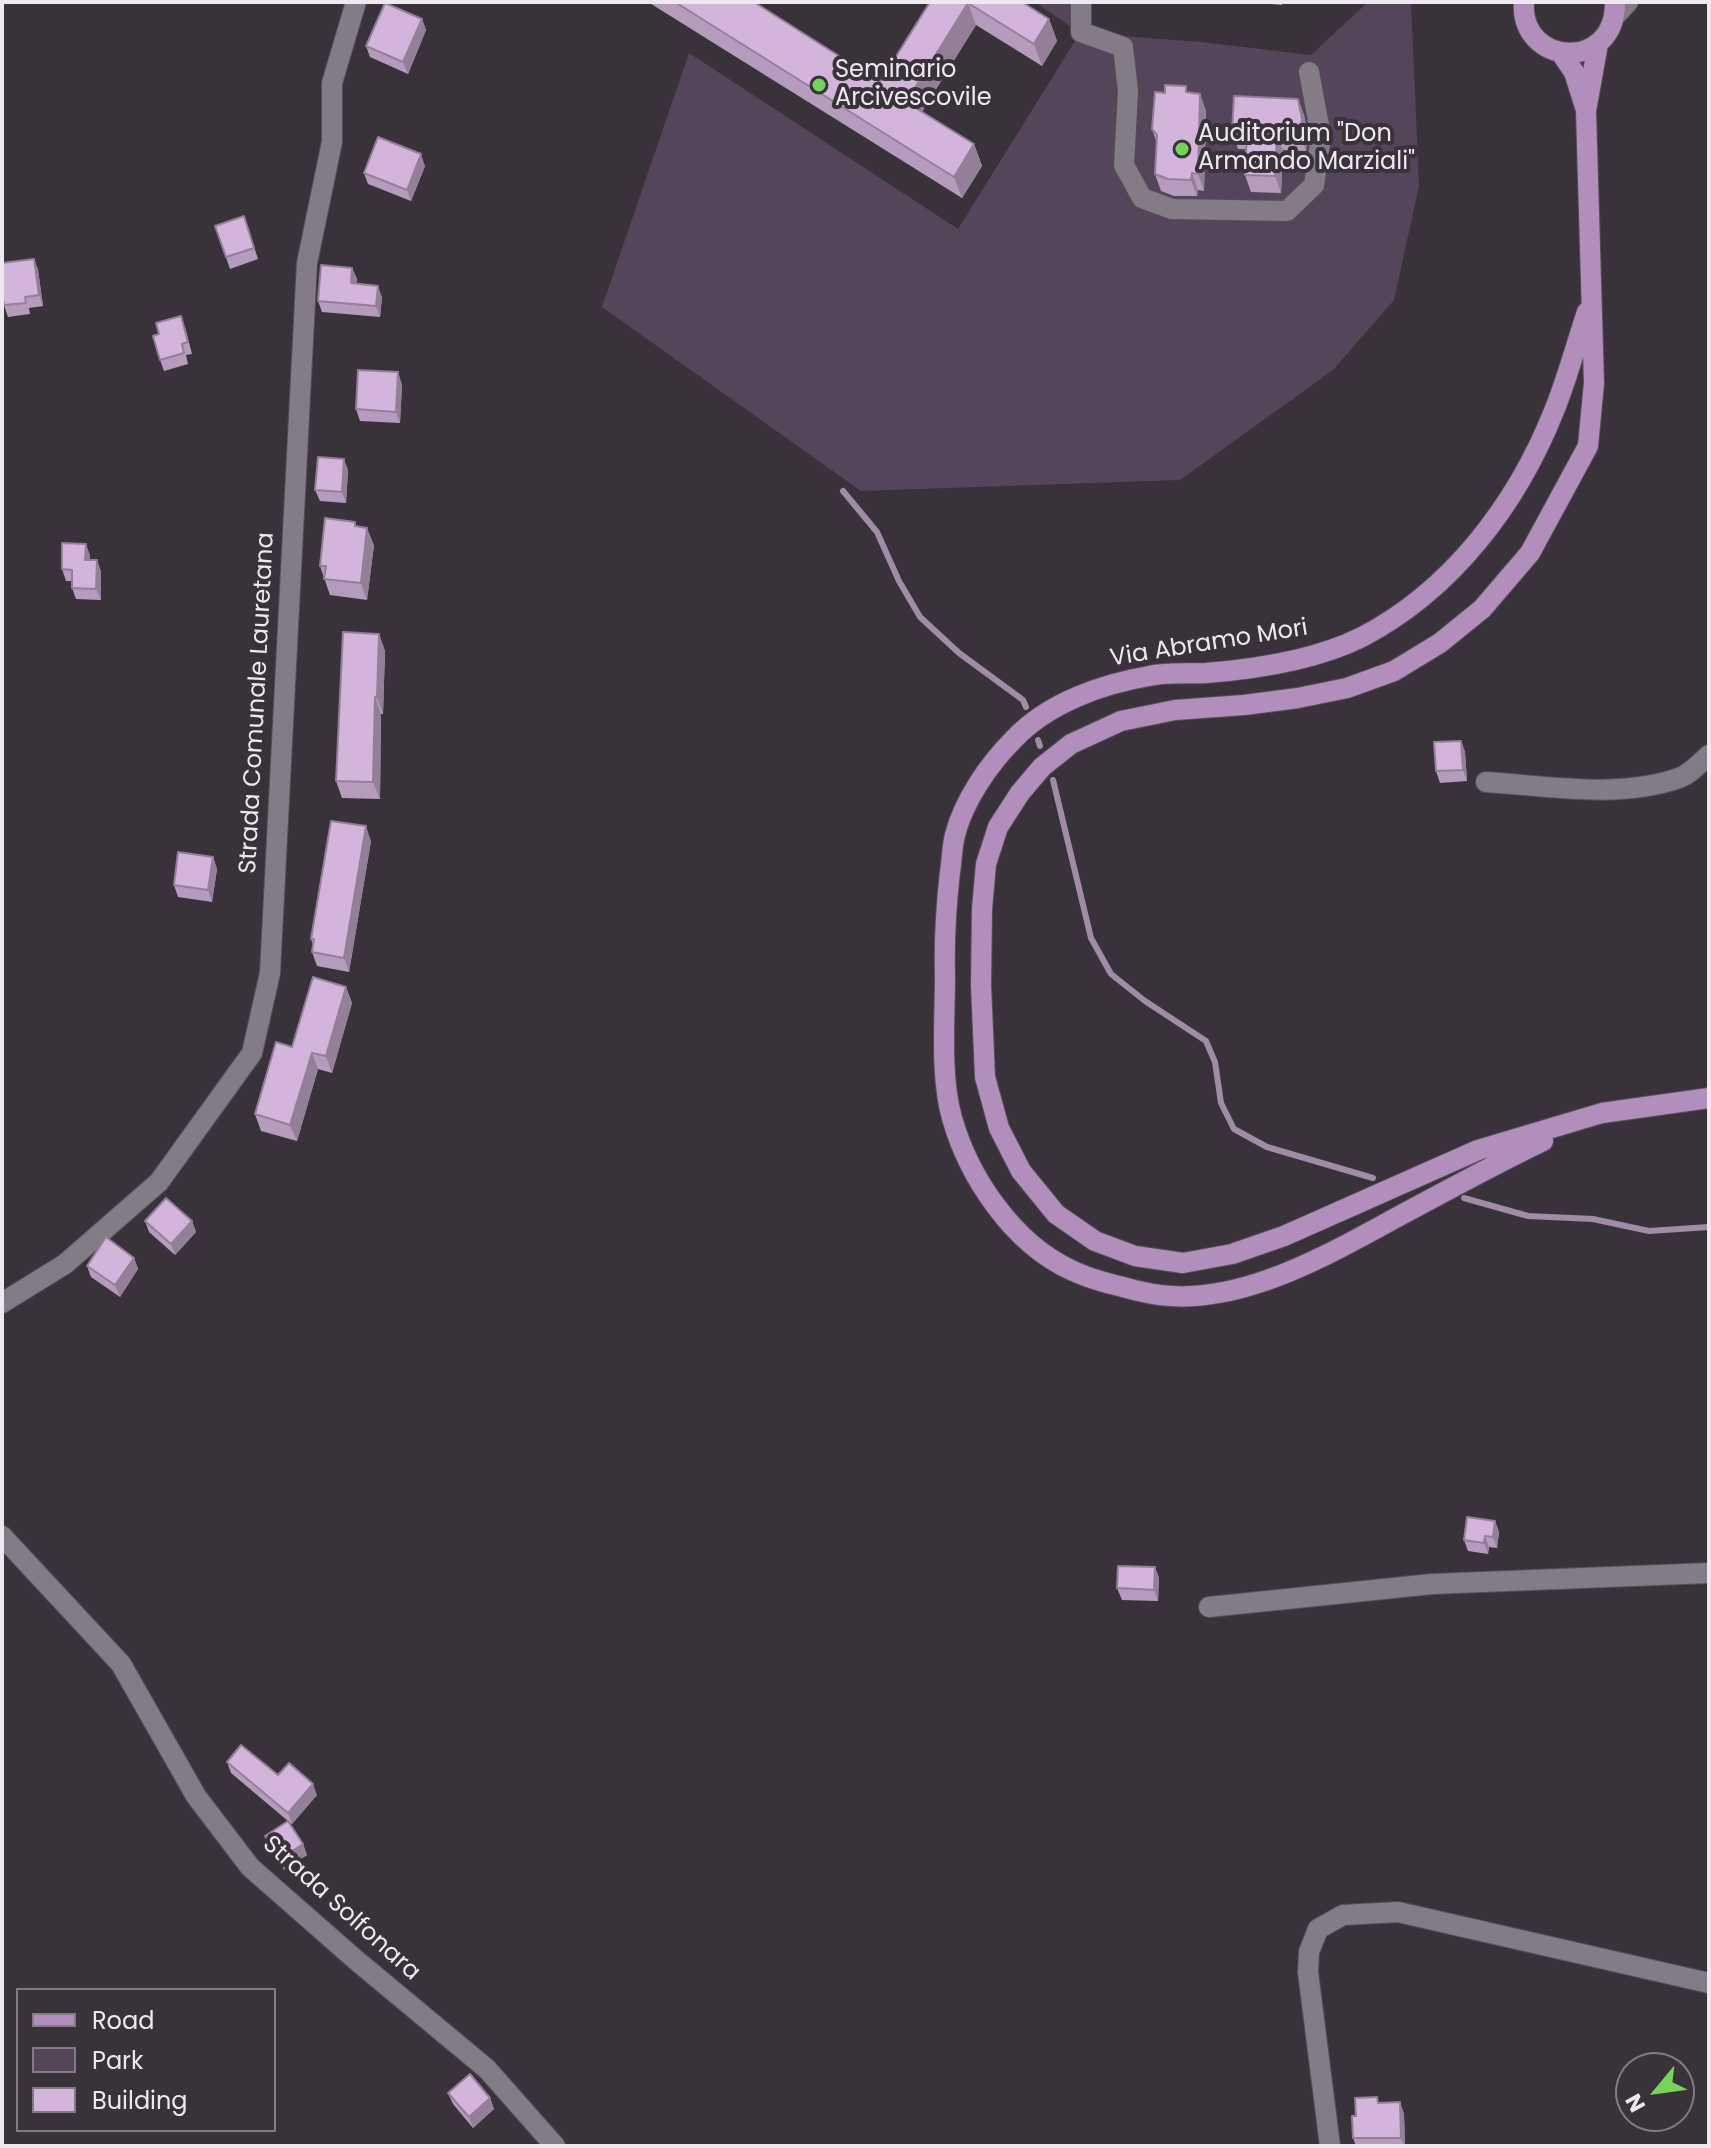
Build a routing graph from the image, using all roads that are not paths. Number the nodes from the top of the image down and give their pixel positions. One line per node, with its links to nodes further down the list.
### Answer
1 (356, 2): 14 (street, Strada Comunale Lauretana)
2 (1081, 2): 7 (street)
3 (1524, 2): 6 (main road)
4 (1619, 7): 5 (main road)
5 (1598, 44): 6 (main road); 8 (main road, Via Abramo Mori)
6 (1561, 53): 8 (main road, Via Abramo Mori)
7 (1309, 72)
8 (1586, 111): 9 (main road, Via Abramo Mori)
9 (1591, 301): 13 (main road, Via Abramo Mori); 13 (main road, Via Abramo Mori)
10 (1709, 755): 11 (street)
11 (1486, 782)
12 (1709, 1098): 13 (main road, Via Abramo Mori)
13 (1602, 1113)
14 (2, 1303)
15 (2, 1536): 19 (street, Strada Solfonara)
16 (1709, 1573): 17 (street)
17 (1209, 1607)
18 (1709, 1983): 20 (street)
19 (555, 2146)
20 (1330, 2146)

